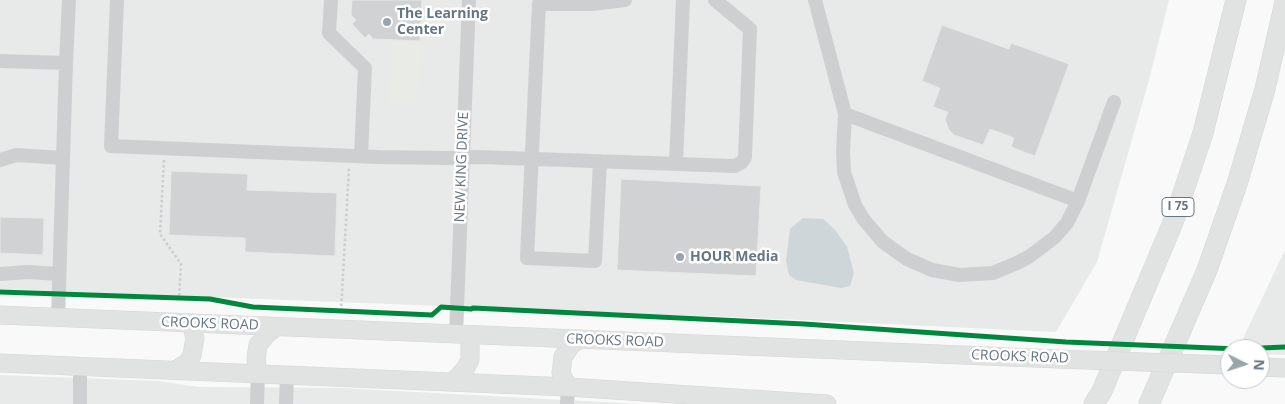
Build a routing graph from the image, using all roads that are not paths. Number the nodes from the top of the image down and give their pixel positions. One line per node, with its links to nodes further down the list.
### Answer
1 (69, 0): 12 (street)
2 (117, 0): 19 (street)
3 (331, 0): 19 (street)
4 (469, 0): 15 (street, NEW KING DRIVE)
5 (624, 0): 17 (street)
6 (684, 0): 21 (street)
7 (715, 0): 21 (street)
8 (815, 0): 14 (street)
9 (1236, 0): 46 (highway, I 75)
10 (1285, 2): 47 (highway)
11 (0, 61): 12 (street)
12 (66, 63): 16 (street)
13 (1114, 102): 22 (street)
14 (845, 114): 22 (street); 22 (street)
15 (462, 157): 17 (street); 19 (street); 29 (street, NEW KING DRIVE)
16 (63, 158): 18 (street); 24 (street)
17 (531, 159): 20 (street); 20 (street)
18 (0, 160)
19 (356, 160)
20 (600, 161): 21 (street)
21 (676, 164)
22 (1078, 201)
23 (0, 274): 24 (street)
24 (59, 274): 26 (street)
25 (0, 315): 26 (main road, CROOKS ROAD)
26 (58, 318): 27 (main road, CROOKS ROAD)
27 (191, 323): 28 (main road, CROOKS ROAD); 36 (main road)
28 (276, 327): 29 (main road, CROOKS ROAD); 37 (main road)
29 (462, 334): 30 (main road, CROOKS ROAD); 39 (main road)
30 (581, 339): 32 (main road, CROOKS ROAD, bridge); 40 (main road)
31 (0, 363): 33 (main road)
32 (1220, 365)
33 (80, 366): 36 (main road); 42 (street)
34 (1270, 367): 35 (main road)
35 (1285, 368)
36 (176, 370): 37 (main road)
37 (258, 373): 38 (main road); 43 (street)
38 (287, 375): 39 (main road); 44 (street)
39 (452, 382): 40 (main road)
40 (568, 395): 41 (main road)
41 (781, 403): 45 (main road)
42 (80, 404)
43 (257, 404)
44 (286, 404)
45 (827, 404)
46 (1094, 404)
47 (1149, 404)

